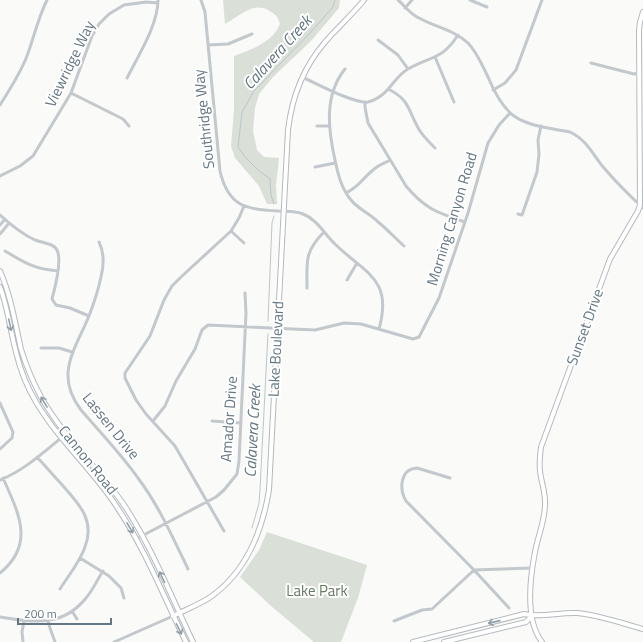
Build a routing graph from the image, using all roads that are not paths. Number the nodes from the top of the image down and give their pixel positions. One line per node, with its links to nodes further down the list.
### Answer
1 (47, 0): 29 (street)
2 (201, 0): 15 (street, Southridge Way)
3 (364, 0): 22 (main road, Lake Boulevard)
4 (398, 0): 10 (street)
5 (412, 0): 10 (street)
6 (470, 0): 9 (street)
7 (542, 0): 24 (street)
8 (158, 2): 21 (street); 26 (street, Viewridge Way)
9 (487, 7)
10 (406, 8): 13 (street)
11 (643, 12): 20 (main road, Sunset Drive)
12 (252, 34): 15 (street)
13 (458, 35): 16 (street); 24 (street)
14 (378, 40): 19 (street)
15 (208, 45): 41 (street, Southridge Way)
16 (435, 57): 19 (street); 28 (street)
17 (591, 63): 20 (street)
18 (345, 69): 25 (street)
19 (408, 69): 23 (street)
20 (639, 73): 42 (main road, Sunset Drive)
21 (127, 78)
22 (302, 78): 25 (street); 43 (main road, Lake Boulevard)
23 (388, 89): 27 (street); 35 (street)
24 (493, 90): 30 (street)
25 (333, 91): 27 (street); 33 (street)
26 (71, 93): 31 (street); 39 (street, Viewridge Way)
27 (365, 102): 36 (street)
28 (454, 102)
29 (0, 105)
30 (510, 113): 34 (street); 47 (street, Morning Canyon Road)
31 (128, 126)
32 (317, 126): 33 (street)
33 (330, 126): 37 (street)
34 (541, 126): 42 (street); 44 (street)
35 (435, 148)
36 (390, 160): 40 (street); 47 (street)
37 (335, 163): 38 (street); 40 (street)
38 (315, 167)
39 (0, 176)
40 (346, 193): 55 (street)
41 (244, 206): 43 (street, Southridge Way); 50 (street)
42 (641, 207): 86 (main road, Sunset Drive)
43 (283, 211): 51 (street, Southridge Way); 66 (main road, Lake Boulevard)
44 (518, 214)
45 (0, 215): 46 (street)
46 (5, 219): 48 (street); 49 (street)
47 (465, 222): 67 (street, Morning Canyon Road)
48 (9, 223): 52 (street); 59 (street)
49 (0, 224)
50 (230, 231): 54 (street); 71 (street)
51 (324, 232): 57 (street, Southridge Way); 62 (street)
52 (0, 234)
53 (99, 242): 64 (street, Lassen Drive)
54 (244, 243)
55 (404, 246)
56 (5, 251): 59 (street)
57 (358, 263): 60 (street); 67 (street, Southridge Way)
58 (0, 271): 74 (main road, Cannon Road, one-way to 58)
59 (58, 271): 64 (street)
60 (347, 280)
61 (0, 287): 75 (main road, Cannon Road, one-way to 75)
62 (307, 288)
63 (245, 292): 65 (street, Amador Drive)
64 (89, 316): 69 (street, Lassen Drive)
65 (246, 327): 66 (street); 71 (street); 73 (street, Amador Drive)
66 (277, 329): 67 (street); 95 (main road, Lake Boulevard)
67 (379, 329)
68 (41, 348): 69 (street)
69 (72, 352): 81 (street, Lassen Drive)
70 (0, 403): 76 (street)
71 (153, 421): 80 (street)
72 (212, 421): 73 (street)
73 (241, 423): 80 (street, Amador Drive)
74 (66, 434): 75 (street); 83 (main road, Cannon Road)
75 (61, 438): 77 (street); 84 (main road, Cannon Road, one-way to 84)
76 (0, 449)
77 (37, 457): 79 (street); 85 (street)
78 (450, 478): 88 (street)
79 (2, 479): 90 (street)
80 (207, 501): 81 (street, Amador Drive); 82 (street)
81 (166, 523): 83 (street, Amador Drive); 87 (street, Lassen Drive)
82 (224, 531)
83 (142, 536): 84 (street, Amador Drive); 95 (main road, Cannon Road, one-way to 83)
84 (136, 539): 96 (main road, Cannon Road)
85 (80, 558): 89 (street); 91 (street)
86 (533, 568): 88 (street); 97 (main road, Sunset Drive)
87 (188, 569)
88 (474, 570): 93 (street); 102 (street)
89 (103, 571): 92 (street); 94 (street)
90 (0, 573)
91 (60, 589)
92 (124, 598)
93 (508, 608)
94 (72, 611): 99 (street); 101 (street)
95 (179, 613): 96 (main road, Lake Boulevard); 109 (main road, Cannon Road)
96 (173, 616): 107 (street, Lake Boulevard); 108 (main road, Cannon Road, one-way to 108)
97 (532, 616): 103 (main road); 104 (main road, one-way to 104); 111 (main road); 112 (main road, Sunset Drive)
98 (0, 617): 100 (street)
99 (77, 619)
100 (24, 620): 101 (street); 105 (street)
101 (48, 621): 106 (street)
102 (394, 621)
103 (643, 630)
104 (429, 640): 110 (main road)
105 (23, 642)
106 (55, 642)
107 (114, 642)
108 (186, 642)
109 (193, 642)
110 (413, 642)
111 (444, 642)
112 (542, 642)

